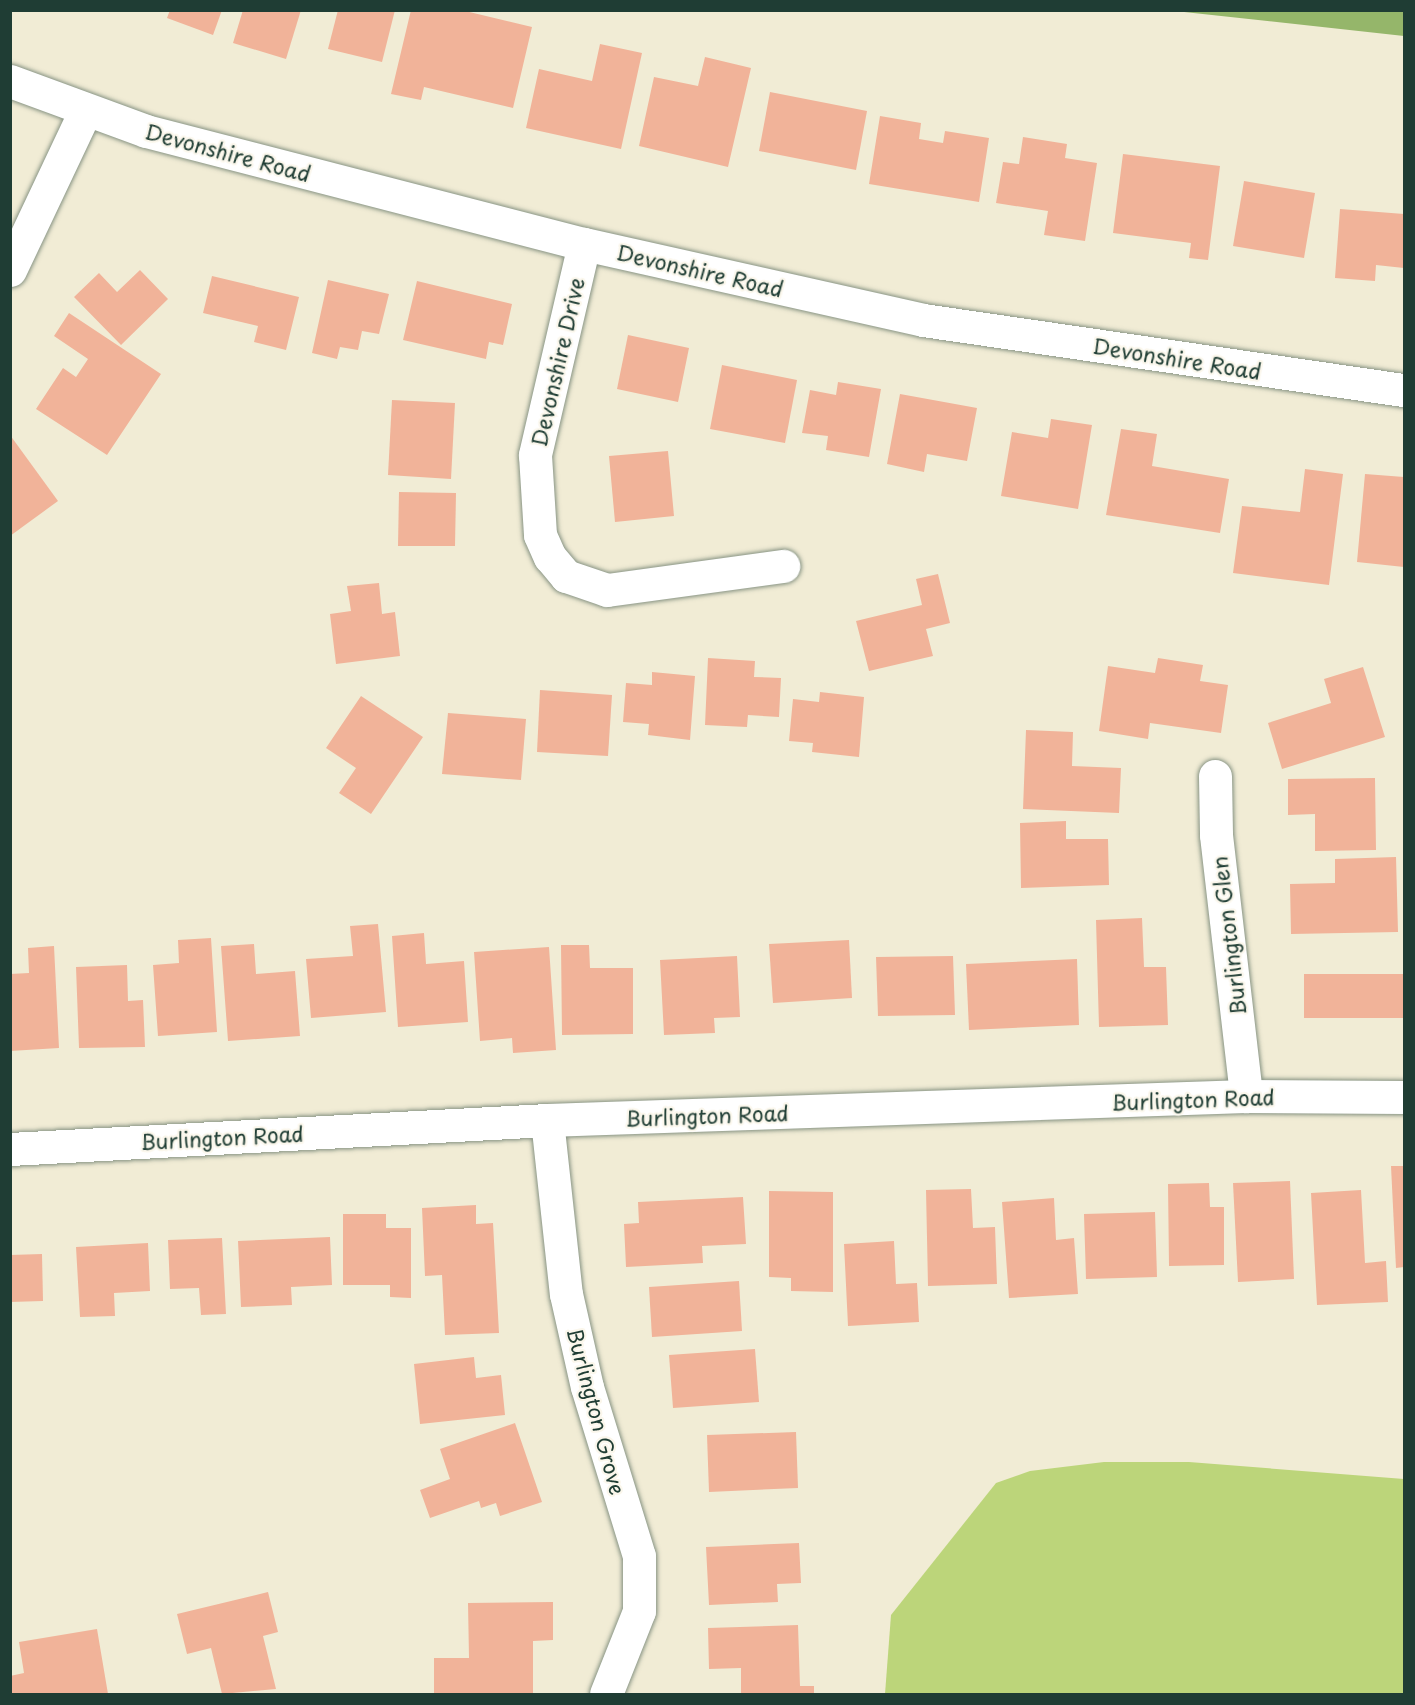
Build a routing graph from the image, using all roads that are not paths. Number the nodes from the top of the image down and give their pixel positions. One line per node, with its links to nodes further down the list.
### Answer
1 (10, 81): 2 (street, Devonshire Road)
2 (85, 111): 3 (street, Devonshire Road); 4 (street)
3 (585, 244): 5 (street, Devonshire Road); 6 (street, Devonshire Drive)
4 (10, 270)
5 (1404, 390)
6 (783, 566)
7 (1215, 776): 8 (street, Burlington Glen)
8 (1246, 1096): 9 (street, Burlington Road); 10 (street, Burlington Road)
9 (1404, 1097)
10 (547, 1120): 11 (street, Burlington Road); 12 (street, Burlington Grove)
11 (10, 1149)
12 (606, 1695)

